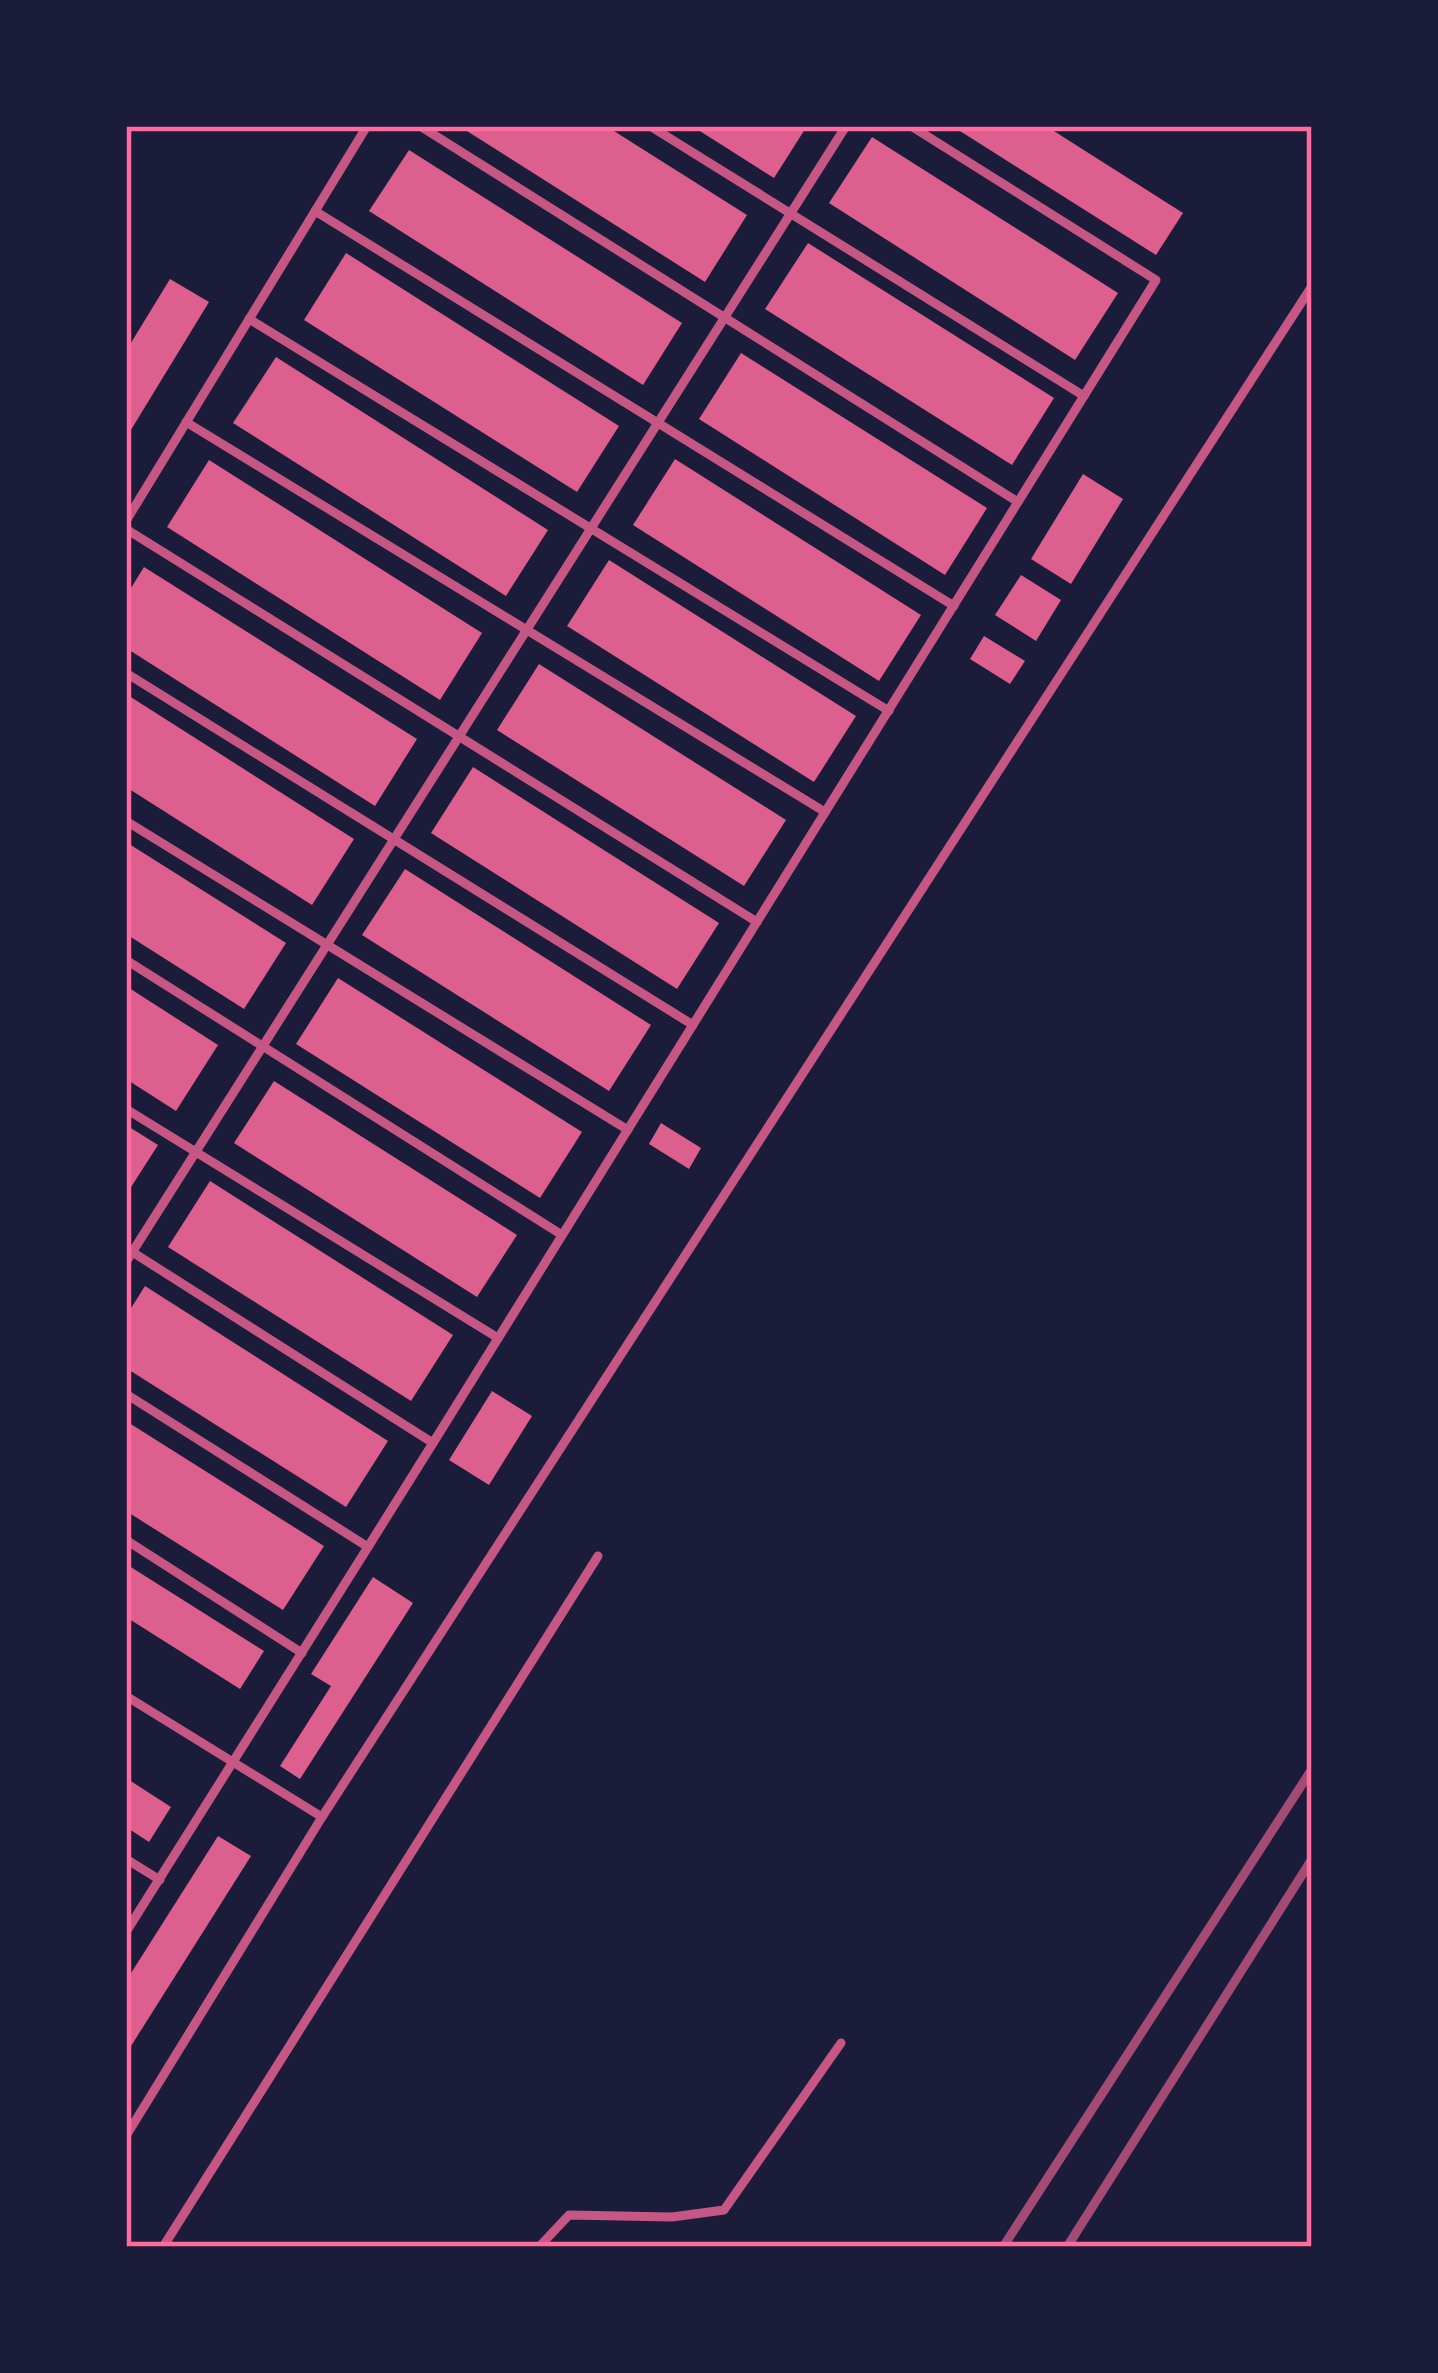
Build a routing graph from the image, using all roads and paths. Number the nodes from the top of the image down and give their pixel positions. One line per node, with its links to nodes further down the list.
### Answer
1 (367, 126): 6 (lane)
2 (421, 126): 9 (lane)
3 (650, 126): 7 (lane)
4 (846, 126): 7 (lane)
5 (910, 126): 11 (lane)
6 (315, 211): 10 (lane); 13 (lane)
7 (791, 214): 9 (lane); 11 (lane)
8 (1312, 286): 44 (lane)
9 (725, 317): 13 (lane); 14 (lane)
10 (249, 319): 12 (lane); 16 (lane)
11 (1084, 396): 14 (lane)
12 (186, 422): 15 (lane); 18 (lane)
13 (658, 422): 16 (lane); 17 (lane)
14 (1018, 502): 17 (lane)
15 (126, 525): 21 (lane)
16 (591, 528): 18 (lane); 20 (lane)
17 (954, 606): 20 (lane)
18 (526, 630): 21 (lane); 22 (lane)
19 (126, 673): 24 (lane)
20 (889, 711): 22 (lane)
21 (459, 737): 24 (lane); 25 (lane)
22 (825, 812): 25 (lane)
23 (126, 821): 26 (lane)
24 (394, 839): 26 (lane); 28 (lane)
25 (757, 922): 28 (lane)
26 (327, 945): 29 (lane); 31 (lane)
27 (126, 959): 29 (lane)
28 (693, 1024): 31 (lane)
29 (263, 1046): 32 (lane); 33 (lane)
30 (126, 1108): 32 (lane)
31 (628, 1130): 33 (lane)
32 (196, 1152): 34 (lane); 35 (lane)
33 (562, 1235): 35 (lane)
34 (128, 1254): 37 (lane)
35 (498, 1338): 37 (lane)
36 (126, 1394): 39 (lane)
37 (433, 1443): 39 (lane)
38 (126, 1540): 41 (lane)
39 (368, 1547): 41 (lane)
40 (598, 1556): 50 (lane)
41 (302, 1653): 43 (lane)
42 (126, 1696): 43 (lane)
43 (234, 1763): 44 (lane); 46 (lane)
44 (322, 1817): 49 (lane)
45 (126, 1859): 46 (lane)
46 (160, 1880): 47 (lane)
47 (126, 1932)
48 (841, 2044): 51 (lane)
49 (126, 2136)
50 (163, 2247)
51 (539, 2247)

